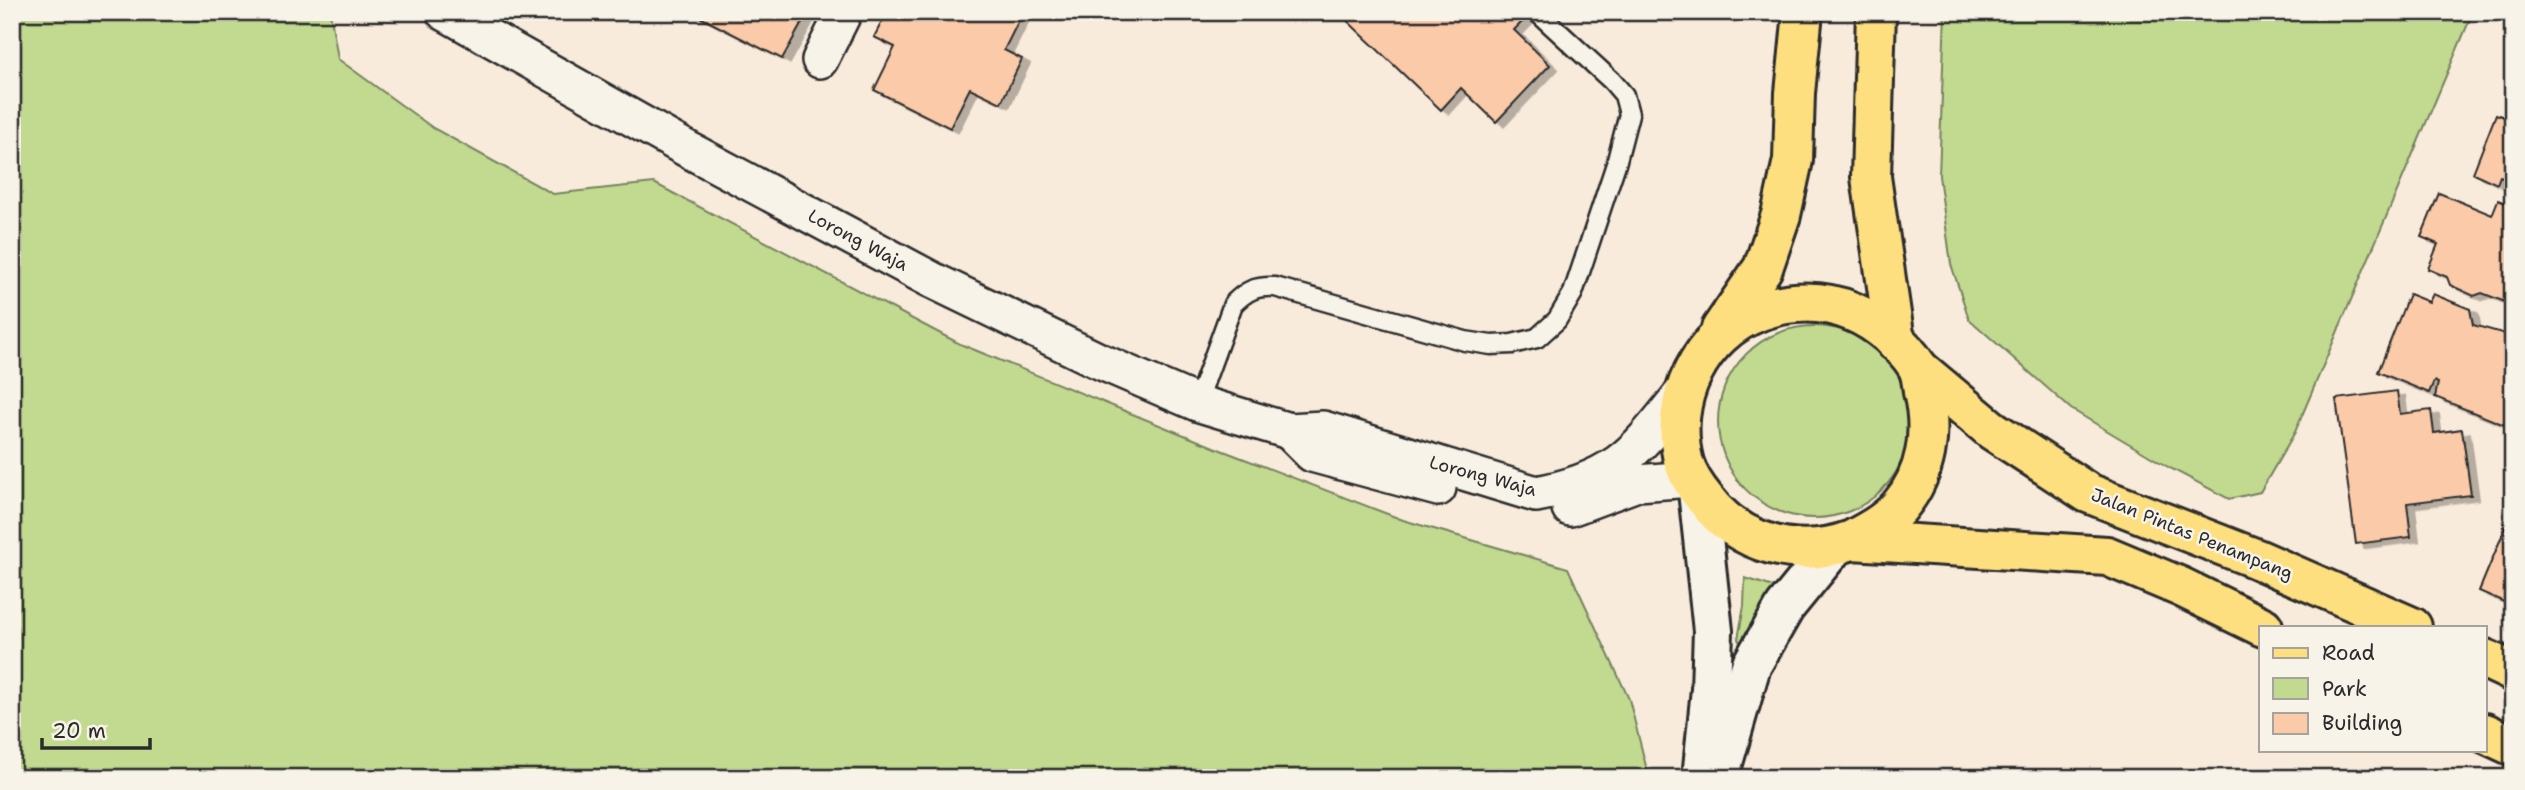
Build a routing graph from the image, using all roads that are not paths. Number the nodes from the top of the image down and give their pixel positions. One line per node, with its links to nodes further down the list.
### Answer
1 (444, 12): 10 (street, Lorong Waja)
2 (844, 12): 6 (street)
3 (1537, 12): 10 (lane)
4 (1803, 12): 7 (main road)
5 (1876, 12): 8 (main road)
6 (820, 60)
7 (1709, 345): 8 (main road); 9 (main road)
8 (1906, 354): 13 (main road); 15 (main road, Jalan Pintas Penampang)
9 (1685, 390): 11 (street, Lorong Waja); 12 (main road)
10 (1197, 403): 11 (street, Lorong Waja)
11 (1289, 431): 12 (street, Lorong Waja)
12 (1695, 485): 13 (main road); 20 (street)
13 (1843, 543): 14 (main road); 21 (street)
14 (2261, 626)
15 (2410, 626)
16 (2486, 659): 17 (main road)
17 (2513, 672)
18 (2486, 733): 19 (main road)
19 (2513, 746)
20 (1702, 778)
21 (1719, 778)

